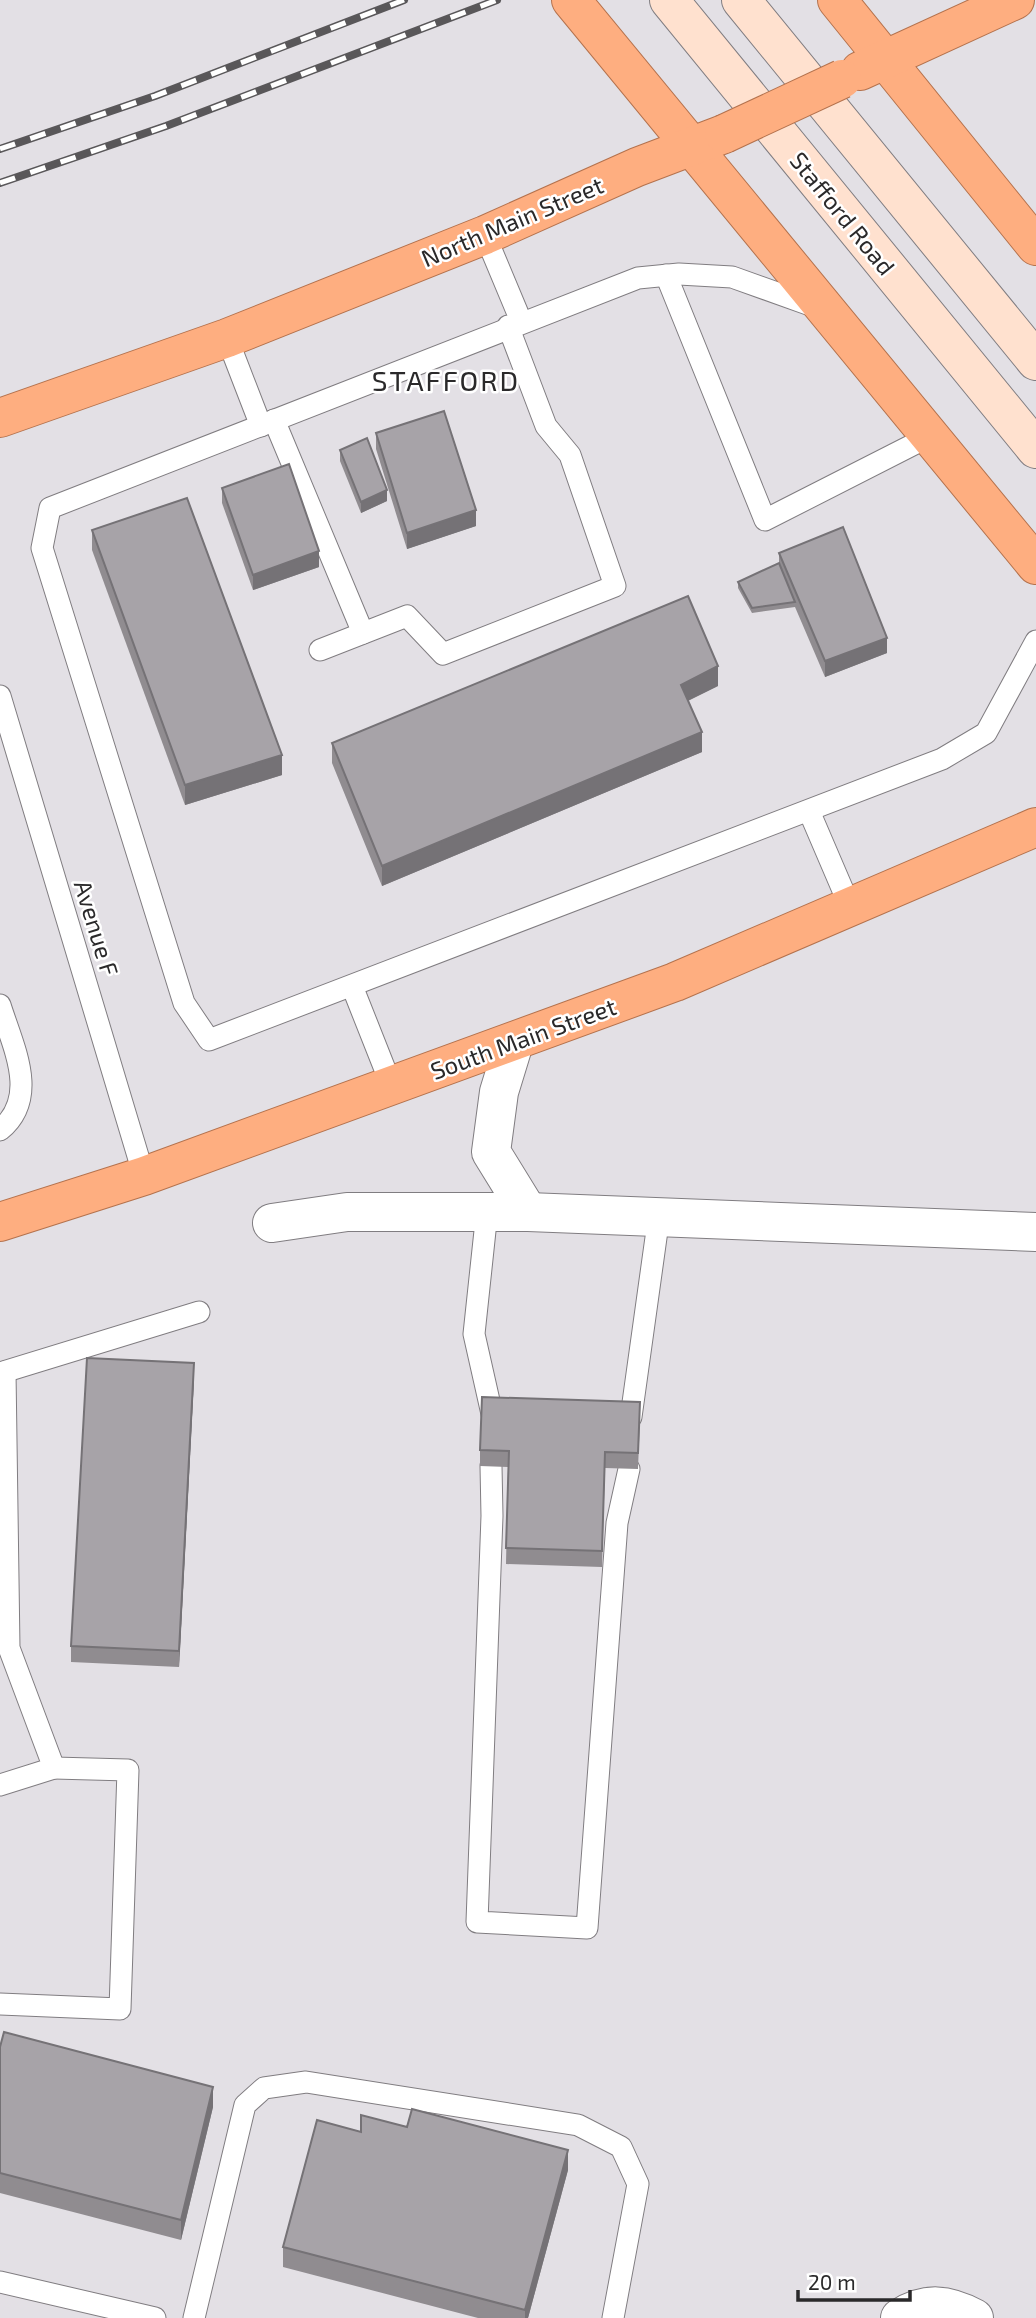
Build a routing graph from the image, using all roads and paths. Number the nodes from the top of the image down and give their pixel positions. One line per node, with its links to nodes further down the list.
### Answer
1 (571, 0): 7 (highway)
2 (669, 0): 18 (main road, Stafford Road)
3 (741, 0): 14 (main road)
4 (837, 0): 6 (highway)
5 (1015, 0): 6 (highway, North Main Street)
6 (883, 60): 7 (highway, North Main Street, bridge); 9 (highway)
7 (708, 141): 8 (highway, North Main Street); 11 (highway)
8 (485, 235): 12 (lane); 13 (highway, North Main Street)
9 (1036, 246)
10 (672, 274): 11 (lane); 12 (lane); 17 (lane)
11 (825, 310): 17 (highway)
12 (515, 324): 16 (lane); 20 (lane)
13 (228, 338): 15 (highway, North Main Street); 16 (lane)
14 (1036, 361)
15 (0, 418)
16 (267, 423): 20 (lane); 27 (lane)
17 (930, 436): 19 (highway)
18 (1026, 438)
19 (1036, 565)
20 (363, 633): 22 (lane)
21 (1036, 641): 24 (lane)
22 (320, 650)
23 (0, 696): 32 (lane, Avenue F)
24 (810, 811): 26 (lane); 27 (lane)
25 (1036, 827): 26 (highway, South Main Street)
26 (851, 909): 29 (highway, South Main Street)
27 (352, 986): 30 (lane)
28 (0, 1005): 31 (lane)
29 (514, 1043): 30 (highway, South Main Street); 34 (street)
30 (392, 1087): 32 (highway, South Main Street)
31 (0, 1130)
32 (144, 1176): 36 (highway, South Main Street)
33 (486, 1212): 34 (street); 37 (street); 41 (lane)
34 (528, 1212): 35 (street)
35 (659, 1216): 38 (street); 42 (lane)
36 (0, 1222)
37 (272, 1223)
38 (1036, 1231)
39 (199, 1312): 40 (lane)
40 (2, 1372): 45 (lane)
41 (492, 1414)
42 (631, 1417)
43 (491, 1466): 44 (lane)
44 (629, 1469)
45 (4, 1516): 46 (lane)
46 (54, 1768): 47 (lane); 48 (lane)
47 (0, 1785)
48 (0, 2004)
49 (0, 2282): 50 (lane)
50 (155, 2318)
51 (194, 2318): 52 (lane)
52 (613, 2318)
53 (900, 2318): 54 (street)
54 (974, 2318)

